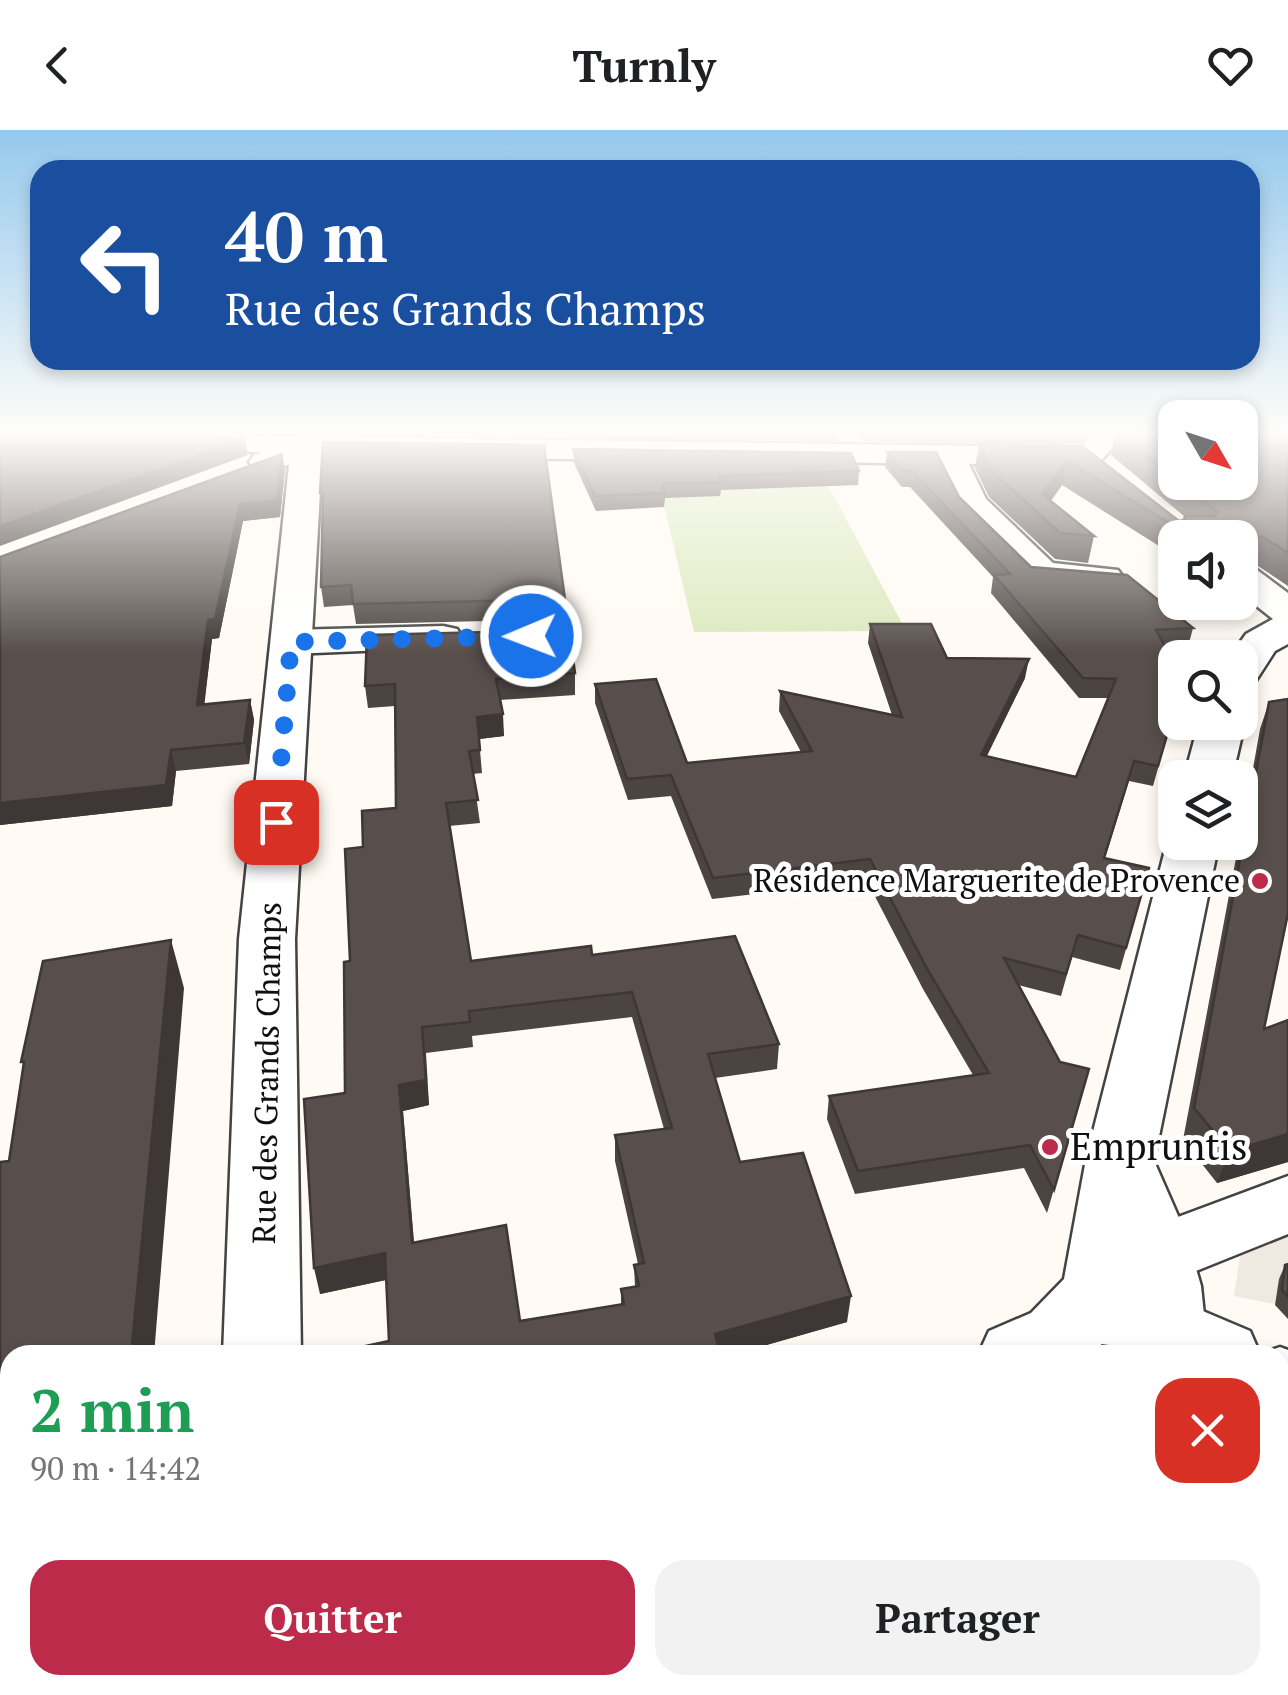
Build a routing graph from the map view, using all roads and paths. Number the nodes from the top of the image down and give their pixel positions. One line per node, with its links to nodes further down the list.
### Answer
1 (303, 507): 8 (street, Rue des Grands Champs)
2 (974, 507): 3 (street)
3 (1118, 579)
4 (1258, 589): 5 (street)
5 (1288, 612)
6 (1288, 627): 9 (street)
7 (480, 637): 8 (street)
8 (291, 642): 15 (street, Rue des Grands Champs)
9 (1258, 646)
10 (1288, 653): 11 (street)
11 (1258, 667)
12 (1189, 860): 14 (street)
13 (1288, 1204): 14 (street)
14 (1088, 1311): 16 (street)
15 (262, 1345)
16 (1182, 1345)

